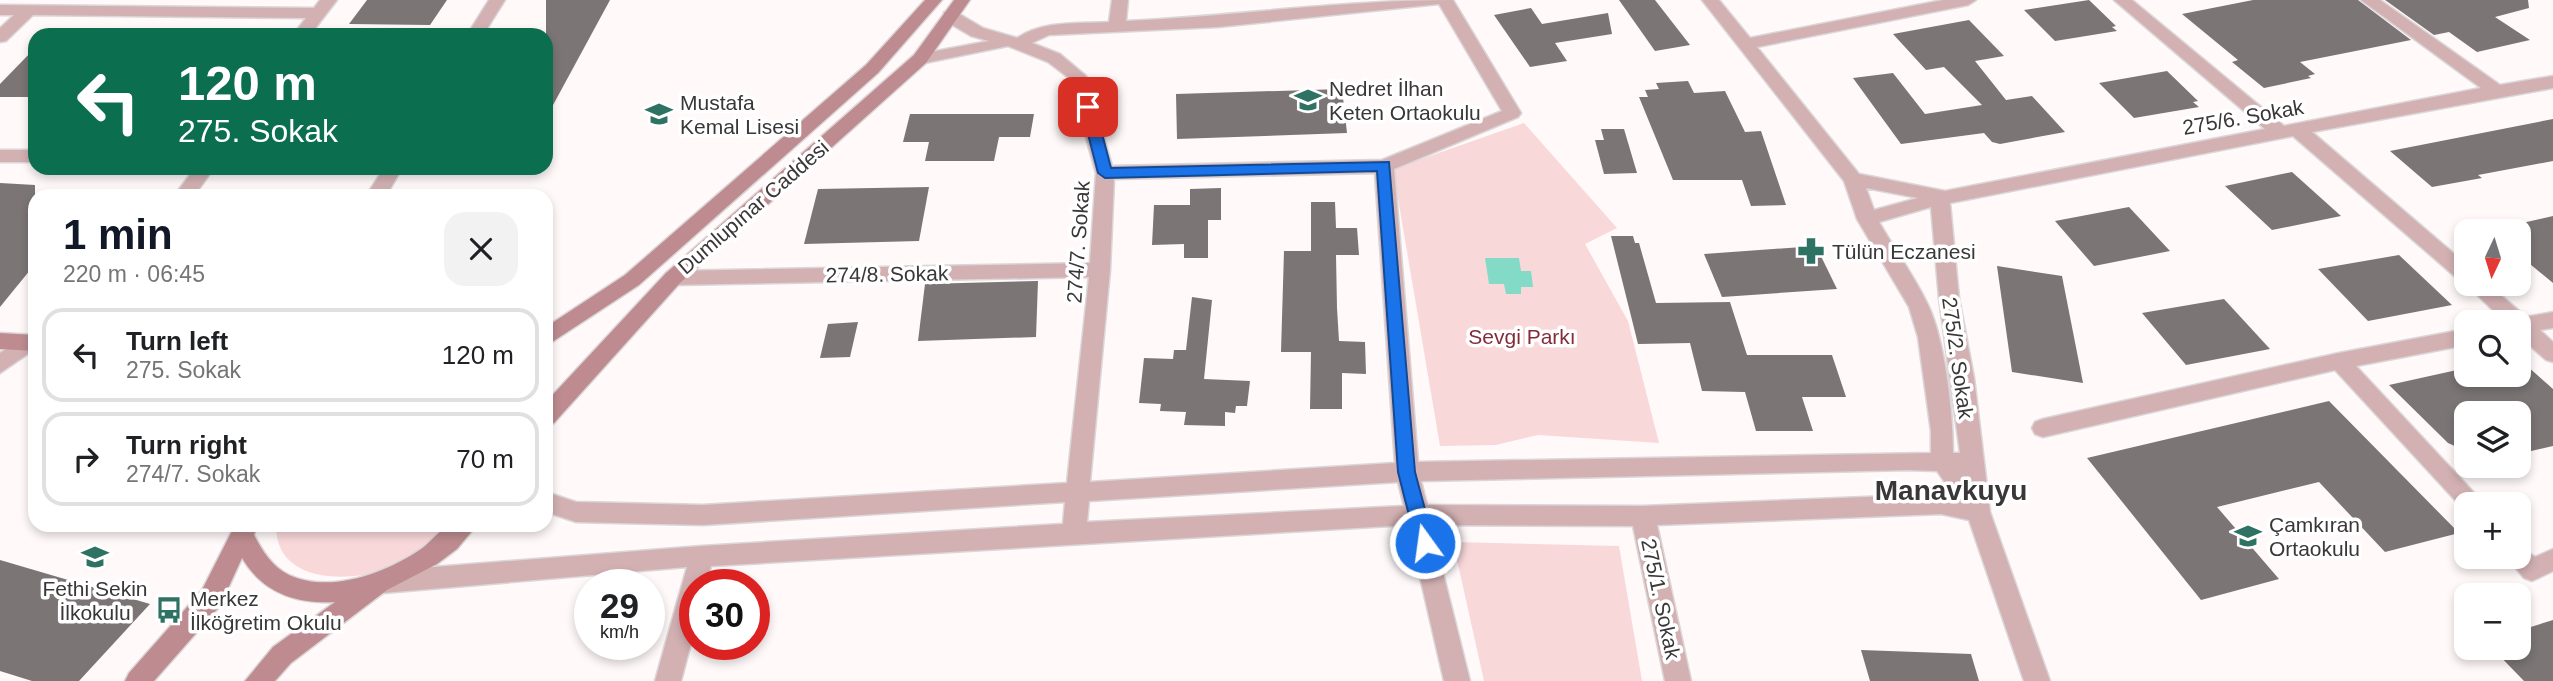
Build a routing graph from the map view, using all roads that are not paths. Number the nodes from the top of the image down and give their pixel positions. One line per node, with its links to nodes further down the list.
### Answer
1 (498, 0): 16 (street)
2 (934, 0): 38 (main road, Dumlupınar Caddesi)
3 (1120, 0): 14 (street)
4 (1433, 0): 14 (street)
5 (1446, 0): 26 (street)
6 (1710, 0): 19 (street, 275/2. Sokak)
7 (1968, 0): 19 (street)
8 (2122, 0): 23 (street)
9 (2369, 0): 22 (street)
10 (323, 7): 13 (street); 15 (street)
11 (956, 8): 18 (street, 274/7. Sokak); 20 (main road, Dumlupınar Caddesi)
12 (0, 9): 13 (street)
13 (29, 10): 17 (street)
14 (1117, 27): 18 (street)
15 (306, 28)
16 (480, 28)
17 (0, 37)
18 (1014, 43): 20 (street); 27 (street, 274/7. Sokak)
19 (1748, 44): 28 (street, 275/2. Sokak)
20 (920, 59): 33 (main road, Dumlupınar Caddesi)
21 (2553, 82): 22 (street, 275/6. Sokak)
22 (2496, 90): 23 (street, 275/6. Sokak)
23 (2290, 131): 29 (street, 275/6. Sokak); 31 (street)
24 (0, 156): 25 (street)
25 (28, 156)
26 (1384, 166): 27 (street); 51 (street)
27 (1105, 173): 32 (street, 274/7. Sokak)
28 (1853, 179): 29 (street); 30 (street, 275/2. Sokak)
29 (1940, 196): 30 (street); 50 (street, 275/2. Sokak)
30 (1867, 219): 49 (street, 275/2. Sokak)
31 (2454, 265)
32 (1100, 270): 33 (street, 274/8. Sokak); 52 (street, 274/7. Sokak)
33 (674, 278): 47 (main road, Dumlupınar Caddesi)
34 (2489, 296): 35 (street)
35 (2504, 310)
36 (2553, 320): 37 (street)
37 (2531, 324)
38 (553, 333)
39 (2531, 335): 44 (street)
40 (2454, 339): 45 (street)
41 (0, 341): 42 (main road)
42 (28, 341)
43 (28, 345): 46 (street)
44 (2553, 354)
45 (2339, 361): 48 (street); 53 (street)
46 (0, 365)
47 (553, 410)
48 (2043, 428)
49 (1942, 461): 50 (street); 51 (street); 55 (street, 275/2. Sokak)
50 (1972, 463): 55 (street, 275/2. Sokak)
51 (1407, 472): 52 (street); 56 (street)
52 (1078, 490): 54 (street); 61 (street, 274/7. Sokak)
53 (2459, 492)
54 (553, 504)
55 (1978, 512): 57 (street); 71 (street, 275/2. Sokak)
56 (1419, 515): 57 (street); 61 (street); 69 (street)
57 (1643, 516): 70 (street, 275/1. Sokak)
58 (243, 532): 66 (main road)
59 (245, 532): 65 (main road)
60 (459, 532): 65 (main road)
61 (1074, 533): 62 (street)
62 (702, 555): 65 (street); 68 (street)
63 (2553, 559): 64 (street)
64 (2530, 569)
65 (381, 583): 67 (main road)
66 (138, 681)
67 (258, 681)
68 (668, 681)
69 (1457, 681)
70 (1678, 681)
71 (2037, 681)

